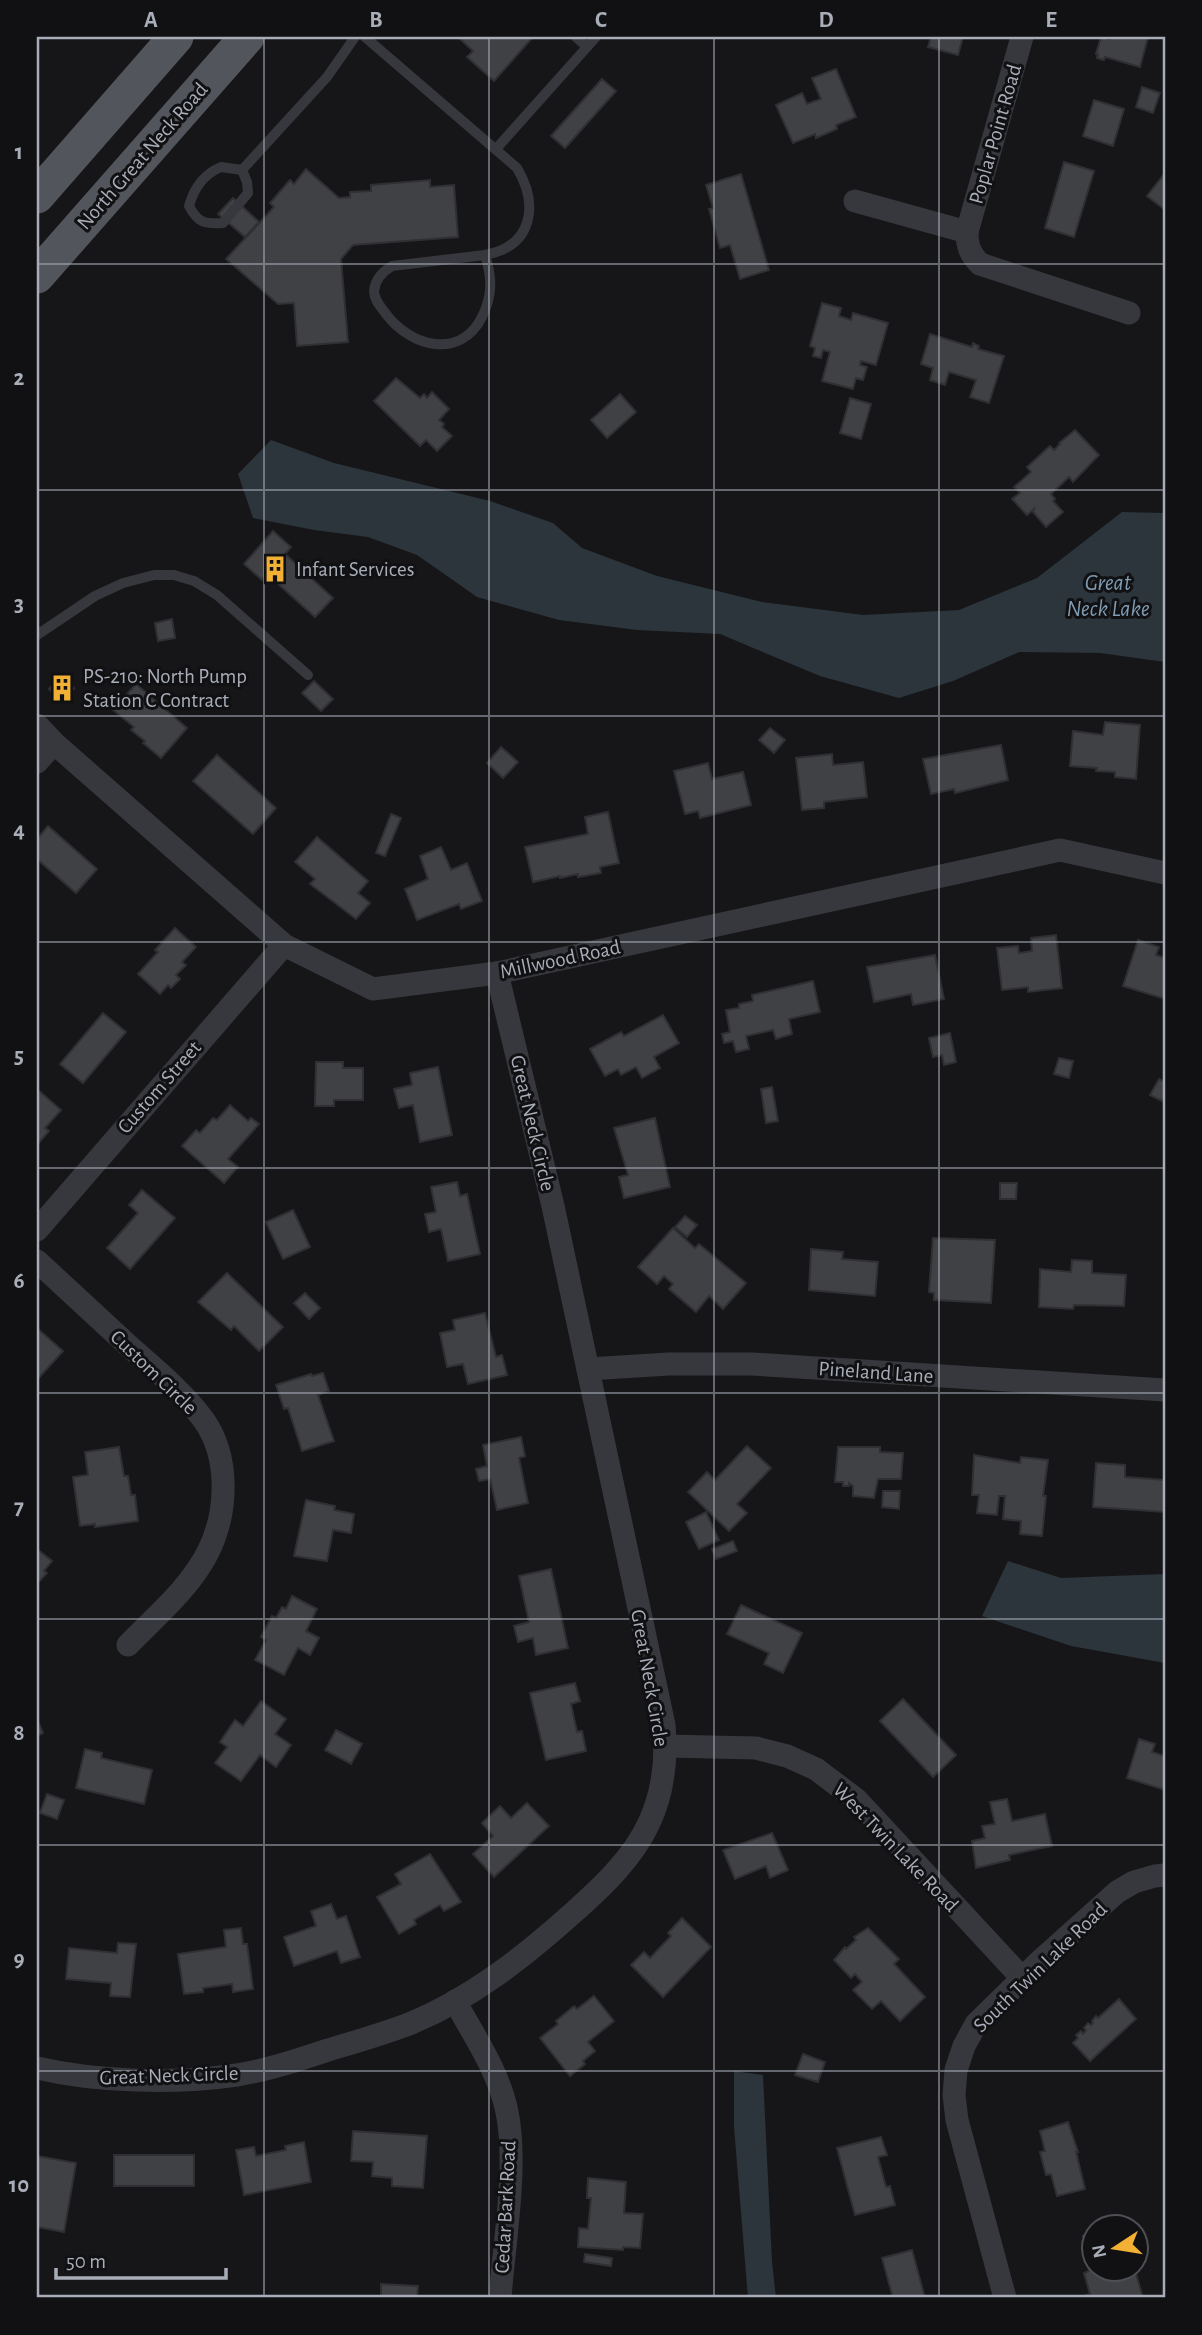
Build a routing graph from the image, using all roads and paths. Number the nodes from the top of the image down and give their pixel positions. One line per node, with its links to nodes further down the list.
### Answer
1 (176, 37): 11 (main road)
2 (247, 37): 15 (main road, North Great Neck Road)
3 (355, 37): 10 (lane)
4 (365, 37): 9 (lane)
5 (576, 37): 8 (lane)
6 (596, 37): 8 (lane)
7 (1022, 37): 13 (street, Poplar Point Road)
8 (587, 47): 9 (lane)
9 (496, 149): 14 (lane)
10 (242, 170): 10 (lane)
11 (37, 197)
12 (855, 201): 13 (street)
13 (967, 232): 16 (street)
14 (485, 255): 14 (lane)
15 (37, 276)
16 (1129, 313)
17 (37, 635): 18 (lane)
18 (307, 675)
19 (37, 724): 20 (street, Millwood Road)
20 (54, 743): 21 (street); 23 (street, Millwood Road)
21 (37, 762)
22 (1165, 873): 24 (street, Millwood Road)
23 (284, 945): 24 (street, Millwood Road); 25 (street, Custom Street)
24 (497, 973): 27 (street, Great Neck Circle)
25 (37, 1230)
26 (37, 1261): 29 (street, Custom Circle)
27 (588, 1368): 28 (street, Pineland Lane); 30 (street, Great Neck Circle)
28 (1165, 1390)
29 (128, 1645)
30 (666, 1746): 32 (street, West Twin Lake Road); 33 (street, Great Neck Circle)
31 (1165, 1875): 32 (street, South Twin Lake Road)
32 (1022, 1978): 36 (street, South Twin Lake Road)
33 (455, 2001): 34 (street, Great Neck Circle); 35 (street, Cedar Bark Road)
34 (37, 2068)
35 (500, 2298)
36 (1005, 2298)

